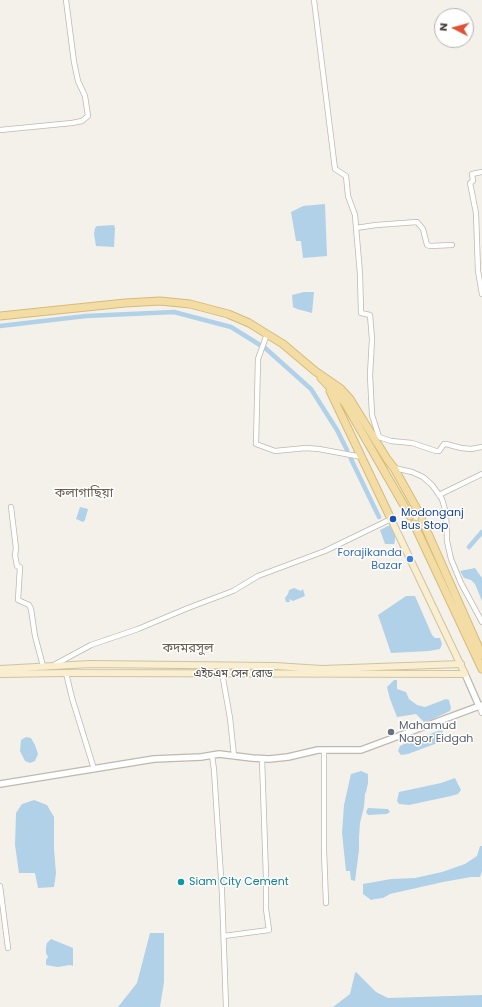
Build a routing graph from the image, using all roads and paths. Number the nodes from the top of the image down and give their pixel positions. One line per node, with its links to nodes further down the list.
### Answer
1 (66, 0): 3 (street)
2 (314, 0): 5 (street)
3 (0, 130)
4 (482, 172): 7 (street)
5 (356, 228): 6 (street); 12 (street)
6 (452, 245)
7 (482, 294)
8 (0, 316): 9 (main road)
9 (267, 334): 10 (main road); 13 (street)
10 (315, 371): 11 (main road); 14 (main road)
11 (326, 383): 13 (main road); 19 (main road)
12 (482, 447)
13 (362, 457): 20 (main road)
14 (394, 468): 16 (street); 18 (main road)
15 (482, 474): 16 (street)
16 (439, 495): 23 (street)
17 (11, 507): 26 (street)
18 (418, 512)
19 (410, 516)
20 (391, 519): 25 (main road); 26 (street)
21 (422, 520): 24 (main road)
22 (414, 524): 24 (main road)
23 (482, 622)
24 (479, 657): 28 (main road)
25 (461, 664): 26 (main road, এইচএম সেন রোড); 33 (main road)
26 (49, 666): 27 (main road, এইচএম সেন রোড); 29 (main road)
27 (0, 669)
28 (482, 669)
29 (50, 673): 30 (main road, এইচএম সেন রোড); 32 (main road, এইচএম সেন রোড)
30 (66, 673): 31 (main road, এইচএম সেন রোড); 40 (street)
31 (222, 673): 33 (main road, এইচএম সেন রোড); 38 (street)
32 (0, 674)
33 (465, 674): 34 (street)
34 (480, 705): 35 (street); 36 (street)
35 (482, 713)
36 (324, 750): 39 (street); 43 (street)
37 (212, 755): 38 (street); 40 (street); 44 (street)
38 (234, 756): 39 (street)
39 (262, 759): 44 (street)
40 (94, 769): 41 (street)
41 (0, 784)
42 (0, 886): 45 (street)
43 (326, 903)
44 (224, 936): 46 (street)
45 (8, 948)
46 (226, 1007)

